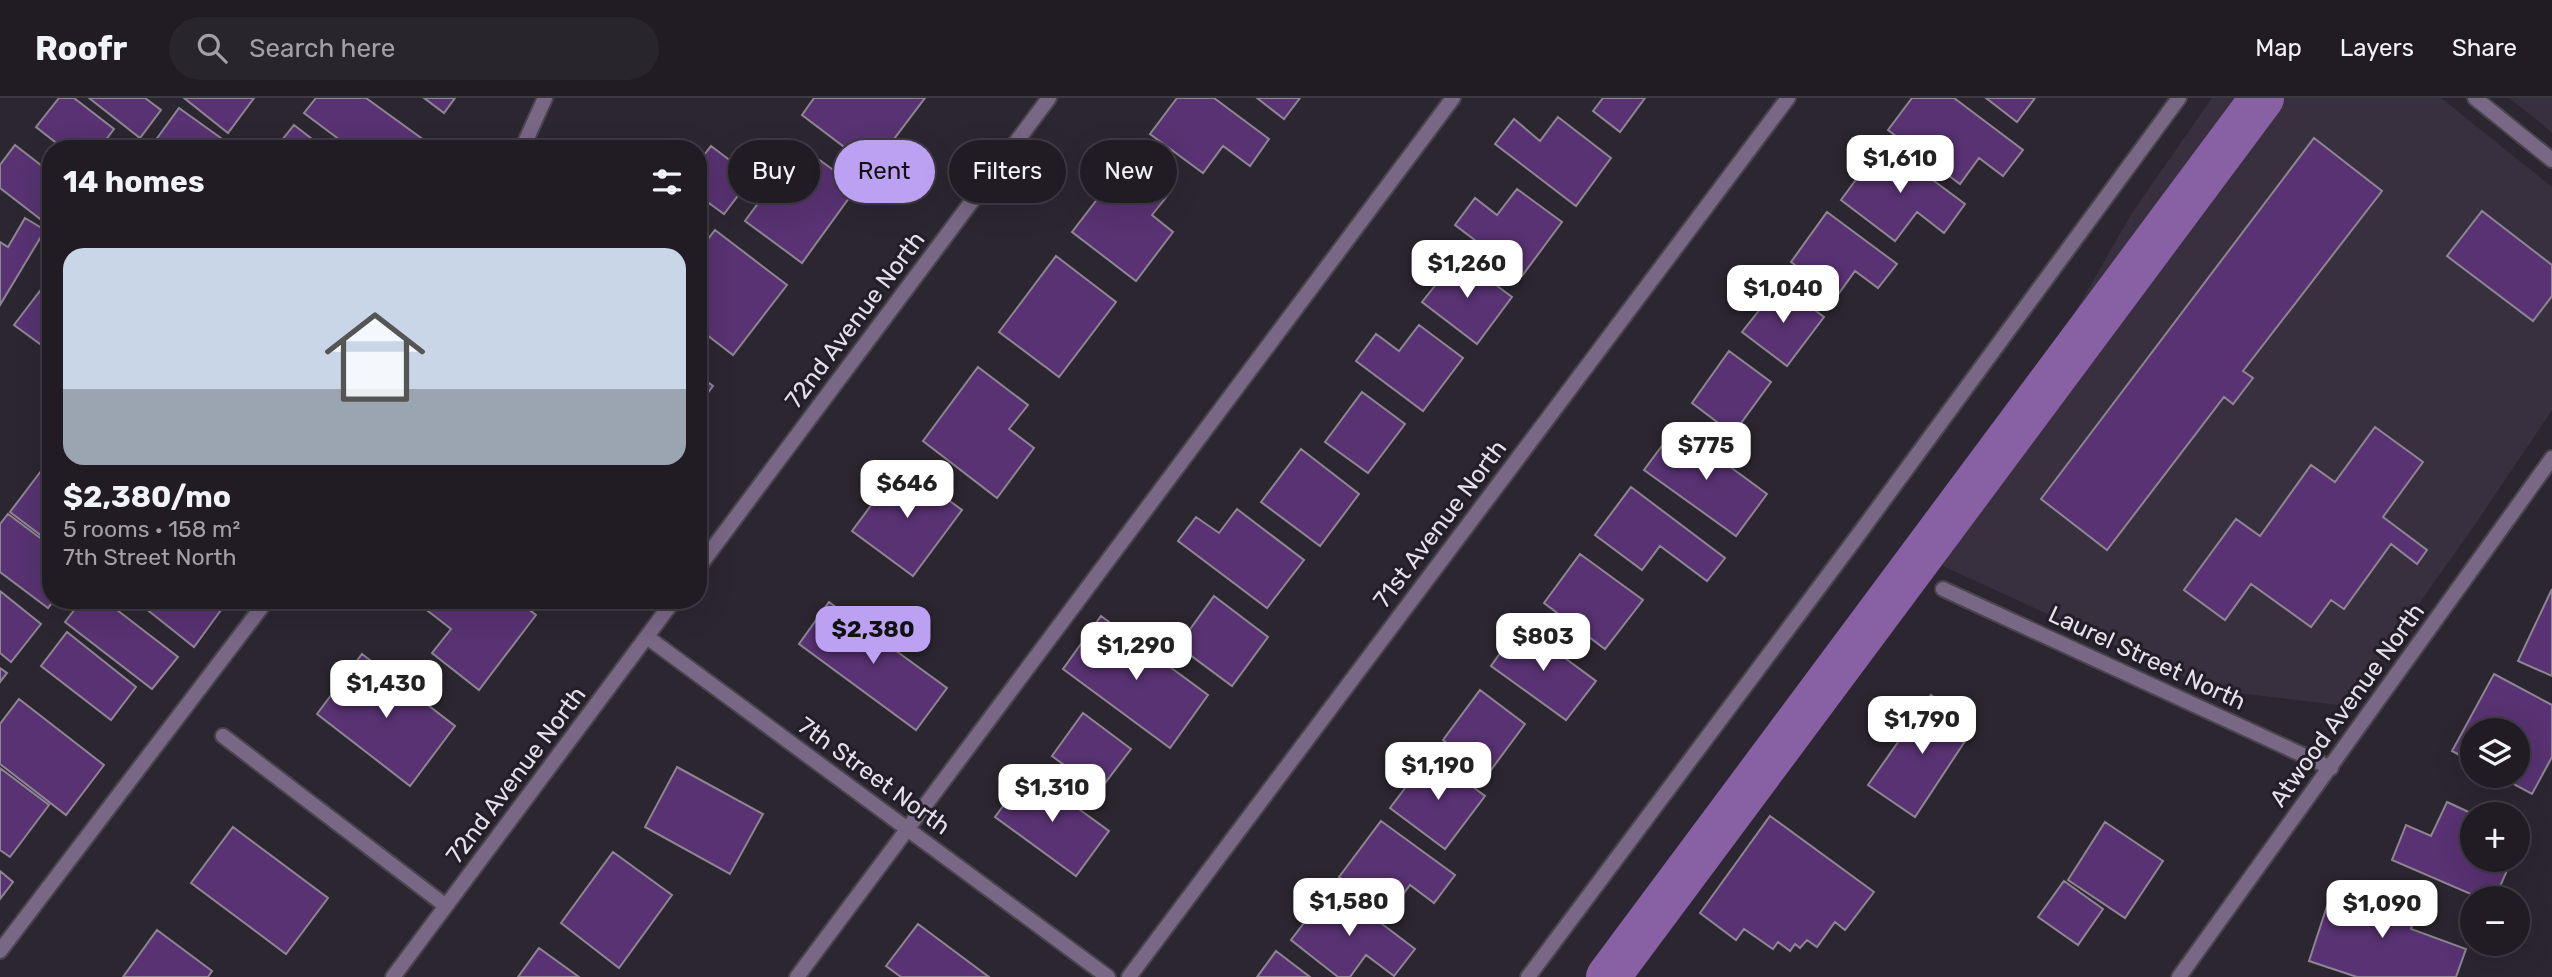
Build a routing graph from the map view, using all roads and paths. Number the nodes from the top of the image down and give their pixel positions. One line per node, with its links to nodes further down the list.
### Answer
1 (545, 98): 7 (street)
2 (1049, 98): 10 (street, 72nd Avenue North)
3 (1453, 98): 17 (street)
4 (1788, 98): 23 (street, 71st Avenue North)
5 (2179, 98): 24 (street)
6 (2475, 98): 8 (street)
7 (526, 140)
8 (2552, 160)
9 (2552, 458): 16 (street, Atwood Avenue North)
10 (707, 556)
11 (1943, 589): 16 (street, Laurel Street North)
12 (260, 609): 19 (street)
13 (667, 609): 14 (street, 72nd Avenue North)
14 (647, 637): 17 (street, 7th Street North); 18 (street, 72nd Avenue North)
15 (223, 736): 18 (street)
16 (2331, 768): 25 (street, Atwood Avenue North)
17 (908, 830): 21 (street); 22 (street, 7th Street North)
18 (446, 905): 20 (street, 72nd Avenue North)
19 (0, 951)
20 (393, 977)
21 (797, 977)
22 (1108, 977)
23 (1129, 977)
24 (1528, 977)
25 (2179, 977)

